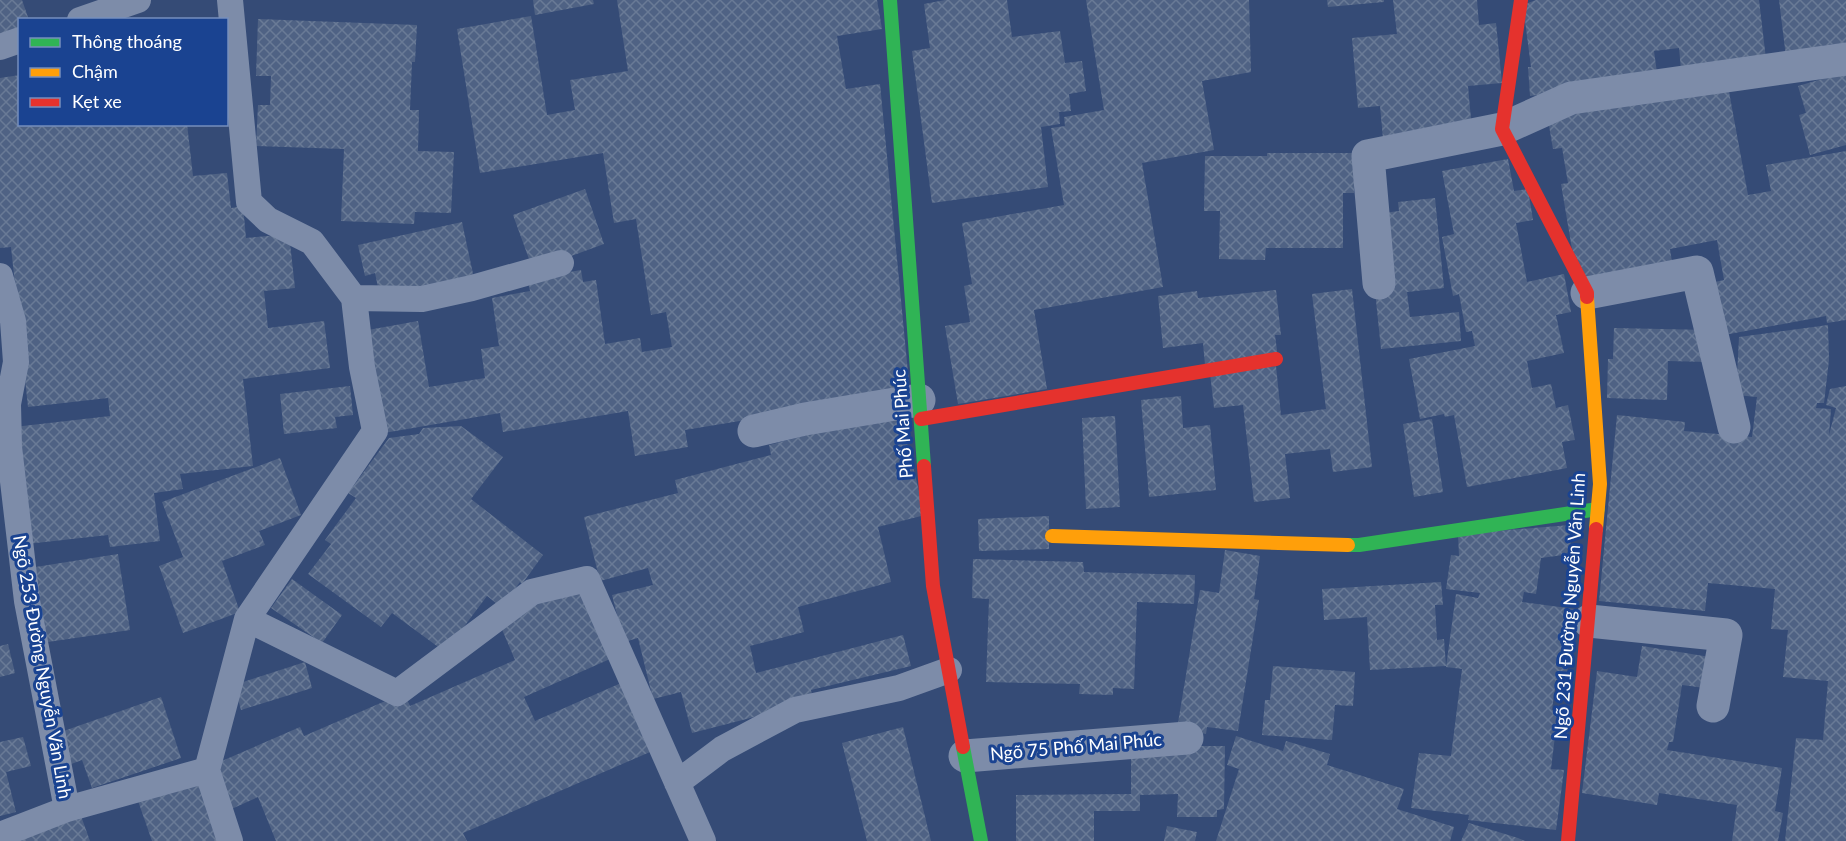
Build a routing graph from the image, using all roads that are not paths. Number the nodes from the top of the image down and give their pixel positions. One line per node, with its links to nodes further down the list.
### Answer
1 (138, 0): 5 (lane)
2 (230, 0): 14 (lane)
3 (890, 0): 16 (street, Phố Mai Phúc)
4 (1521, 0): 9 (street)
5 (87, 18)
6 (18, 41): 7 (lane)
7 (0, 47)
8 (1846, 59): 9 (street)
9 (1502, 129): 12 (street); 13 (street, Ngõ 231 Đường Nguyễn Văn Linh)
10 (561, 263): 14 (lane)
11 (0, 276): 29 (lane, Ngõ 253 Đường Nguyễn Văn Linh)
12 (1379, 283)
13 (1587, 293): 17 (street); 19 (street, Ngõ 231 Đường Nguyễn Văn Linh)
14 (354, 298): 21 (lane)
15 (1276, 359): 16 (street)
16 (920, 410): 18 (street); 23 (street, Phố Mai Phúc)
17 (1734, 427)
18 (754, 431)
19 (1598, 509): 20 (street); 22 (street, Ngõ 231 Đường Nguyễn Văn Linh)
20 (1052, 536)
21 (246, 619): 27 (lane); 28 (lane)
22 (1589, 621): 24 (street); 34 (street, Ngõ 231 Đường Nguyễn Văn Linh)
23 (949, 670): 26 (street, Phố Mai Phúc); 28 (lane)
24 (1713, 706)
25 (1187, 738): 26 (street, Ngõ 75 Phố Mai Phúc)
26 (965, 756): 33 (street, Phố Mai Phúc)
27 (207, 770): 29 (lane); 31 (lane)
28 (677, 783): 32 (lane)
29 (67, 809): 30 (lane)
30 (0, 835)
31 (230, 841)
32 (703, 841)
33 (981, 841)
34 (1568, 841)

